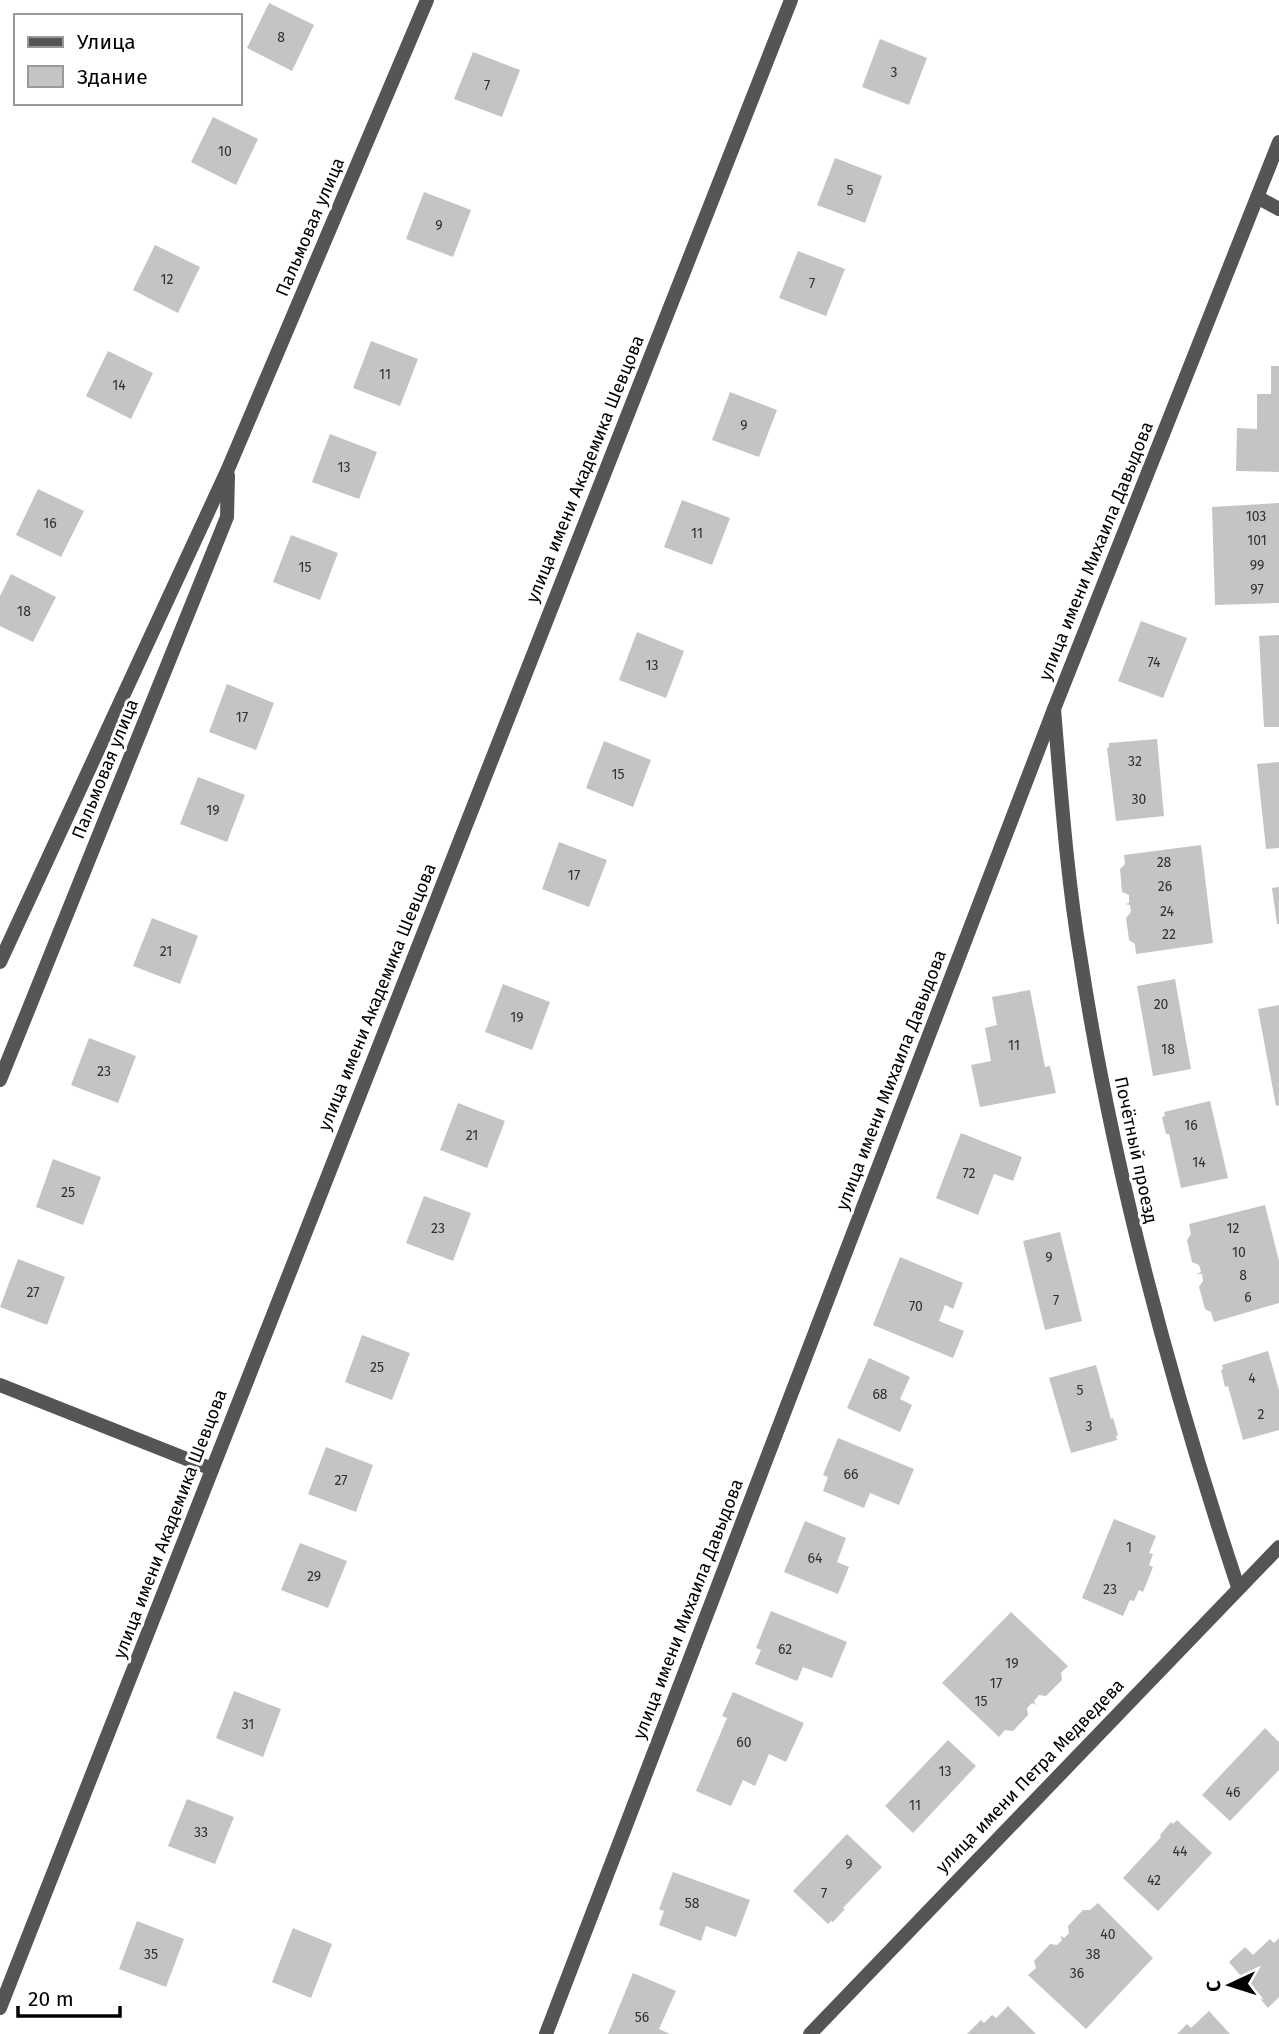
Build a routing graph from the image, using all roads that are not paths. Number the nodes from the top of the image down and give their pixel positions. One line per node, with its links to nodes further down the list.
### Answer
1 (427, 0): 6 (street, Пальмовая улица)
2 (791, 0): 11 (street, улица имени Академика Шевцова)
3 (1279, 142): 4 (street, улица имени Михаила Давыдова)
4 (1257, 197): 5 (street); 7 (street, улица имени Михаила Давыдова)
5 (1279, 209)
6 (228, 468): 8 (street, Пальмовая улица); 9 (street, Пальмовая улица)
7 (1054, 709): 13 (street, Почётный проезд); 15 (street, улица имени Михаила Давыдова)
8 (0, 962)
9 (0, 1080)
10 (0, 1385): 11 (street)
11 (212, 1469): 14 (street, улица имени Академика Шевцова)
12 (1279, 1547): 13 (street, улица имени Петра Медведева)
13 (1238, 1587): 16 (street, улица имени Петра Медведева)
14 (0, 2008)
15 (546, 2034)
16 (810, 2034)

